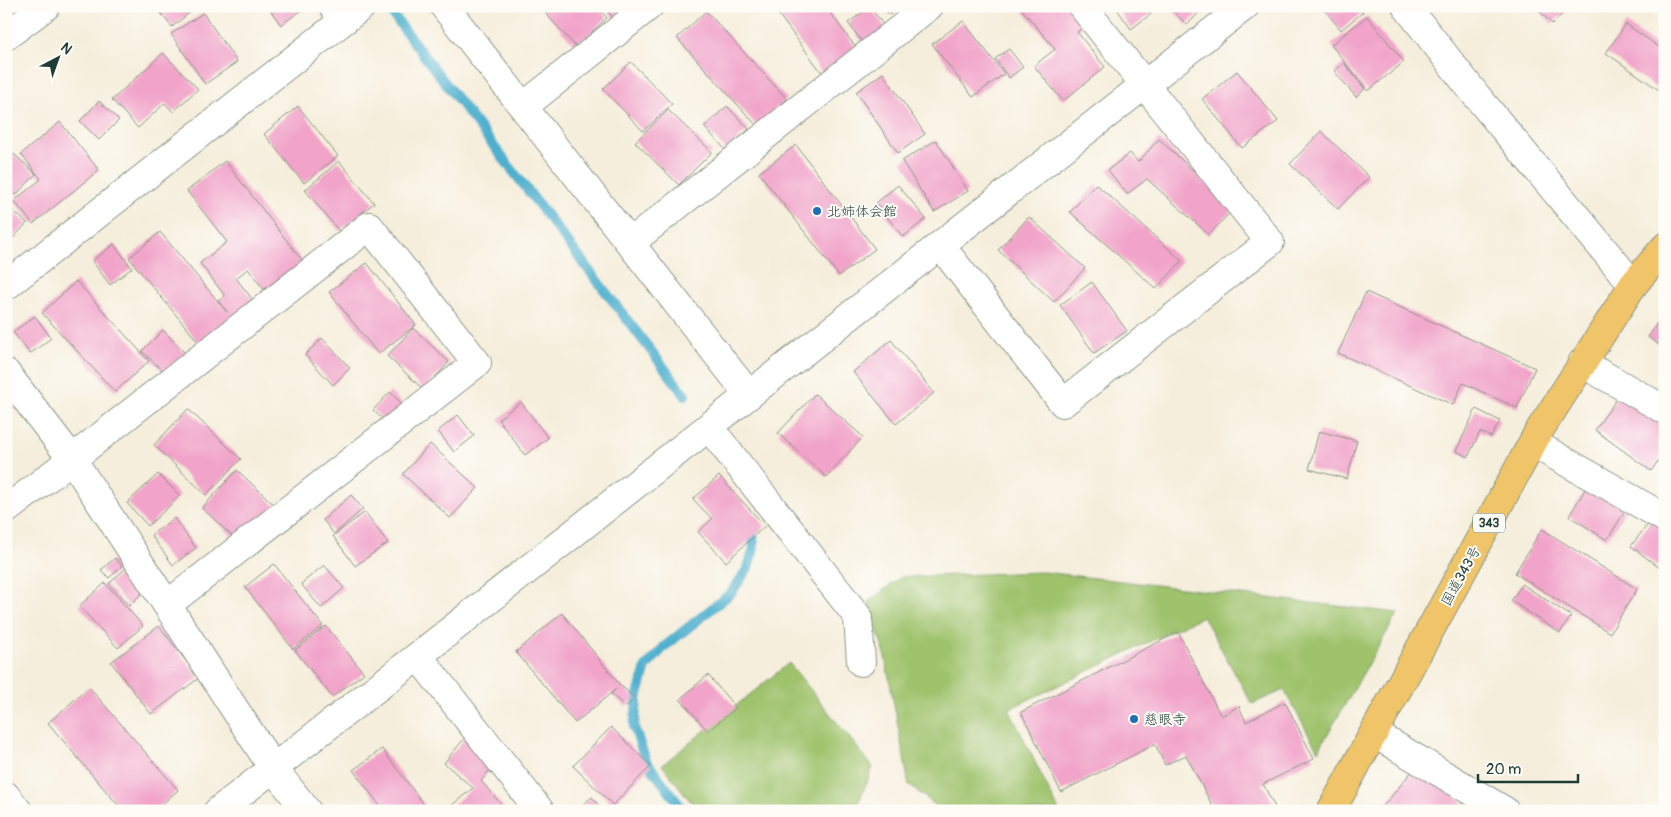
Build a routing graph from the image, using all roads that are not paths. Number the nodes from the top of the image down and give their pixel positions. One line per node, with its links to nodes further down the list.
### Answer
1 (46, 6): 9 (street)
2 (444, 6): 11 (street)
3 (649, 6): 11 (street)
4 (929, 6): 12 (street)
5 (1082, 6): 10 (street)
6 (1245, 6): 10 (street)
7 (1406, 6): 15 (street)
8 (346, 11): 16 (street)
9 (6, 36)
10 (1144, 86): 13 (street); 13 (street)
11 (523, 107): 12 (street)
12 (630, 243): 19 (street)
13 (941, 246): 19 (street)
14 (1665, 247): 15 (highway, 国道343号 / 343)
15 (1633, 285): 17 (highway, 国道343号 / 343)
16 (6, 286)
17 (1582, 363): 20 (street); 22 (highway, 国道343号 / 343)
18 (6, 374): 23 (street)
19 (749, 395): 21 (street)
20 (1665, 410)
21 (709, 427): 27 (street); 28 (street)
22 (1533, 443): 25 (street); 29 (highway, 国道343号 / 343)
23 (72, 459): 24 (street); 26 (street); 26 (street)
24 (6, 510)
25 (1665, 518)
26 (168, 604): 30 (street)
27 (418, 656): 30 (street); 35 (street)
28 (861, 662)
29 (1375, 734): 36 (highway, 国道343号 / 343); 37 (street)
30 (274, 768): 33 (street); 34 (street)
31 (6, 796): 32 (street)
32 (18, 811)
33 (218, 811)
34 (307, 811)
35 (540, 811)
36 (1332, 811)
37 (1504, 811)

